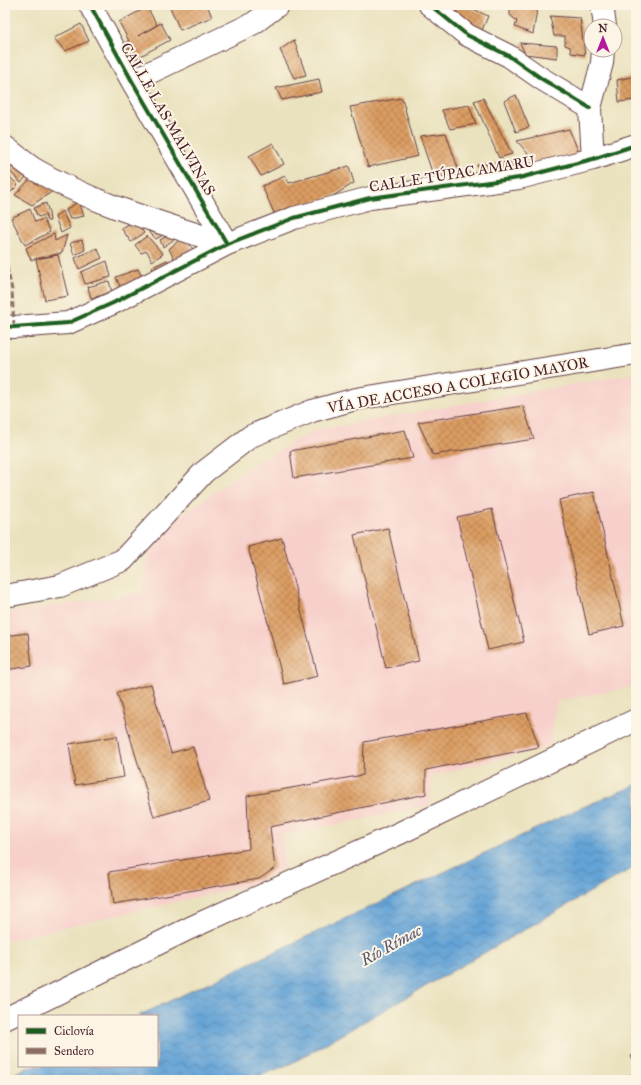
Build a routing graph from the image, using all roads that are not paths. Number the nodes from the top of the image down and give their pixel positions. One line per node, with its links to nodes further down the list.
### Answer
1 (90, 5): 7 (street, CALLE LAS MALVINAS)
2 (278, 5): 7 (street)
3 (430, 5): 8 (street)
4 (602, 5): 5 (street)
5 (604, 18)
6 (602, 58): 8 (street)
7 (132, 81): 12 (street, CALLE LAS MALVINAS)
8 (590, 108): 11 (street)
9 (636, 145): 11 (street, CALLE TÚPAC AMARU)
10 (5, 147): 12 (street)
11 (593, 159): 12 (street, CALLE TÚPAC AMARU)
12 (227, 244): 13 (street, CALLE TÚPAC AMARU)
13 (5, 326)
14 (636, 354): 15 (street, VÍA DE ACCESO A COLEGIO MAYOR)
15 (5, 596)
16 (636, 720): 17 (street)
17 (5, 1019)

